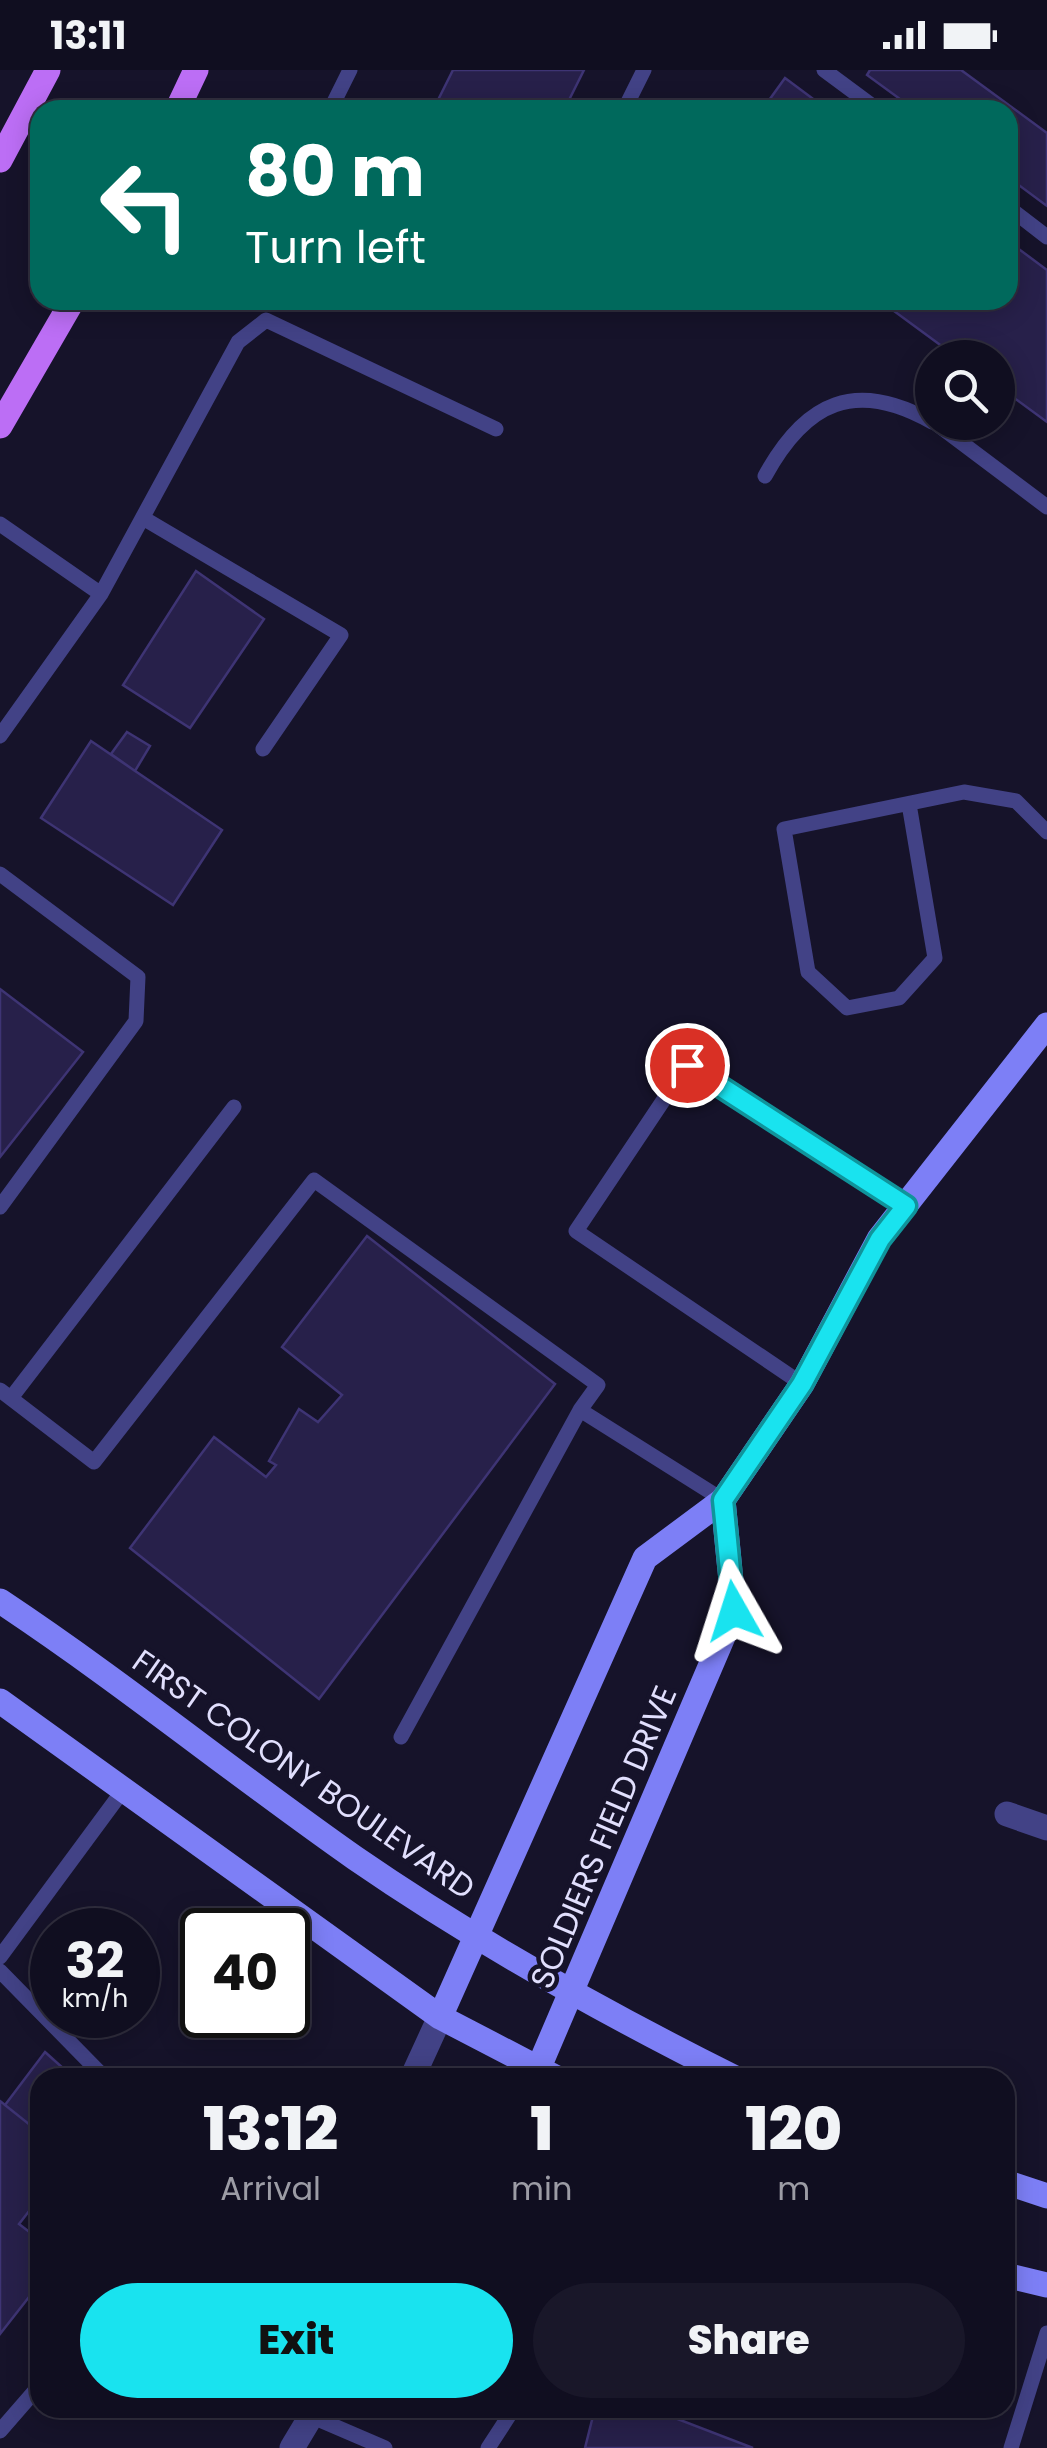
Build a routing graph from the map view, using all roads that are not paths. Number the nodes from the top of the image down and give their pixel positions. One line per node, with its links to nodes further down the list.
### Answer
1 (48, 70): 6 (main road)
2 (196, 70): 7 (main road)
3 (350, 70): 8 (lane)
4 (644, 70): 9 (lane)
5 (824, 70): 10 (lane)
6 (32, 100)
7 (182, 100)
8 (335, 100)
9 (629, 100)
10 (864, 100)
11 (30, 104): 12 (main road)
12 (0, 160)
13 (1018, 215): 14 (lane)
14 (1047, 237)
15 (67, 310): 19 (main road)
16 (266, 310): 17 (lane)
17 (266, 320): 20 (lane); 24 (lane)
18 (915, 413): 22 (lane)
19 (0, 426)
20 (496, 430)
21 (957, 440): 23 (lane)
22 (766, 476)
23 (1047, 507)
24 (143, 518): 26 (lane); 28 (lane)
25 (0, 524): 26 (lane)
26 (101, 594): 27 (lane)
27 (0, 736)
28 (263, 749)
29 (910, 804): 29 (lane); 30 (lane)
30 (1047, 832)
31 (0, 874): 35 (lane)
32 (1047, 1025): 34 (street)
33 (234, 1107): 37 (lane)
34 (906, 1206): 36 (street); 36 (lane)
35 (0, 1207)
36 (802, 1384): 39 (street)
37 (5, 1394): 38 (lane)
38 (580, 1410): 39 (lane); 42 (lane)
39 (723, 1500): 46 (street); 49 (street, SOLDIERS FIELD DRIVE)
40 (0, 1600): 46 (street, FIRST COLONY BOULEVARD)
41 (0, 1701): 43 (street)
42 (400, 1737)
43 (124, 1788): 47 (lane); 50 (street)
44 (1007, 1814): 45 (street)
45 (1047, 1828)
46 (478, 1934): 49 (street, FIRST COLONY BOULEVARD); 50 (street)
47 (0, 1957)
48 (0, 1971): 51 (lane)
49 (574, 1990): 54 (street, SOLDIERS FIELD DRIVE); 55 (street, FIRST COLONY BOULEVARD)
50 (440, 2017): 52 (street); 53 (street)
51 (95, 2068)
52 (417, 2068)
53 (531, 2068)
54 (544, 2068)
55 (717, 2068)
56 (1015, 2185): 57 (street)
57 (1047, 2196)
58 (1015, 2277): 59 (street)
59 (1047, 2285)
60 (1047, 2333): 69 (lane)
61 (30, 2396): 65 (lane)
62 (303, 2418): 66 (street)
63 (323, 2418): 67 (lane)
64 (508, 2418): 68 (lane)
65 (0, 2431)
66 (292, 2448)
67 (385, 2448)
68 (488, 2448)
69 (1011, 2448)

